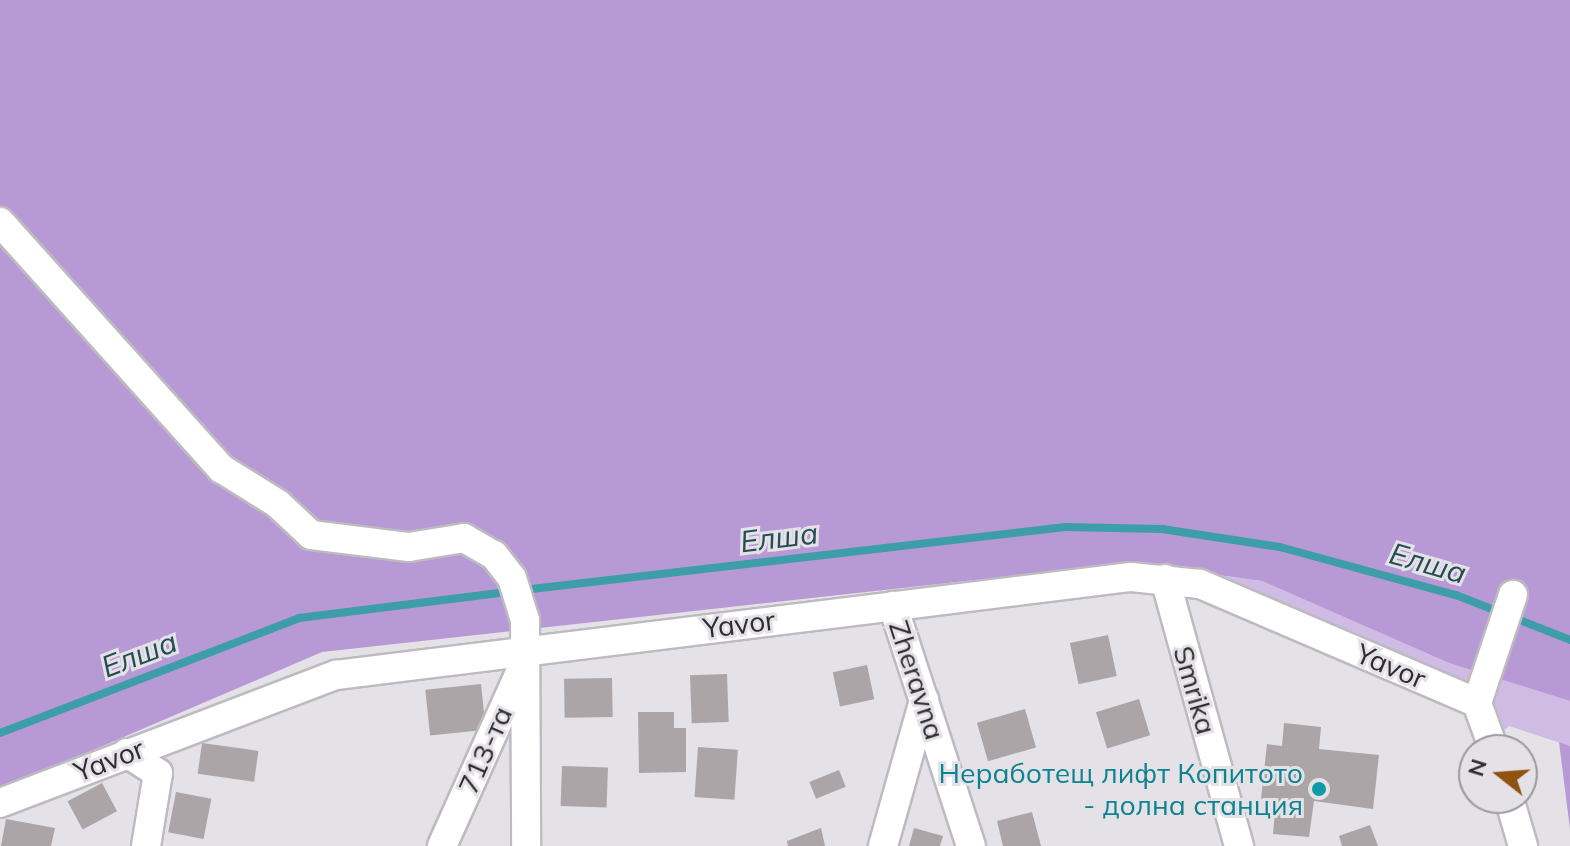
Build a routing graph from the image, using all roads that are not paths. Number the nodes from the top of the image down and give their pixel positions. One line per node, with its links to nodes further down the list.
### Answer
1 (0, 222): 5 (street)
2 (1165, 579): 4 (street, Yavor); 7 (street, Yavor); 17 (street, Smrika)
3 (1513, 595): 7 (street)
4 (893, 606): 5 (street, Yavor); 6 (street, Zheravna)
5 (528, 654): 9 (street, Yavor); 13 (street, 713-та); 14 (street)
6 (924, 700): 15 (street); 16 (street, Zheravna)
7 (1477, 703): 8 (street)
8 (1488, 734)
9 (127, 753): 10 (street, Yavor); 12 (street)
10 (0, 803)
11 (1514, 814): 18 (street)
12 (146, 846)
13 (442, 846)
14 (526, 846)
15 (883, 846)
16 (971, 846)
17 (1239, 846)
18 (1523, 846)

